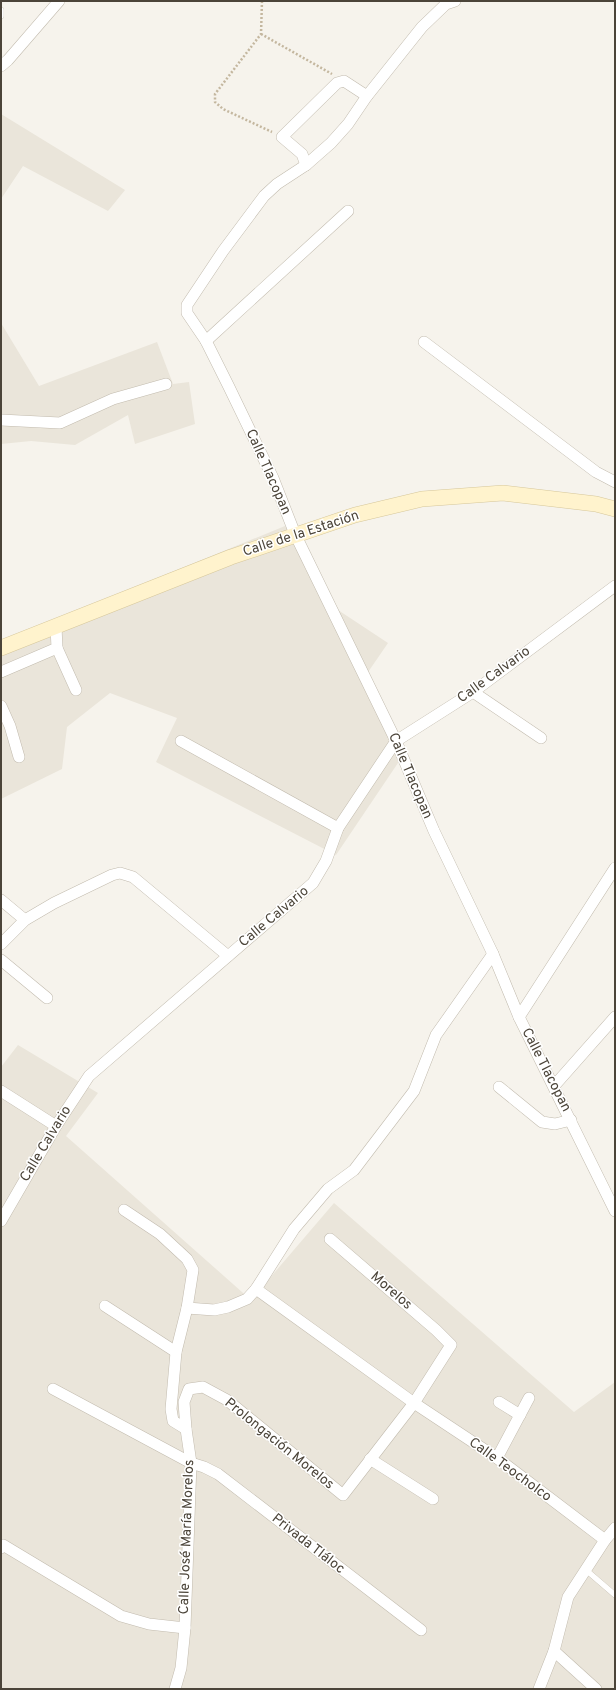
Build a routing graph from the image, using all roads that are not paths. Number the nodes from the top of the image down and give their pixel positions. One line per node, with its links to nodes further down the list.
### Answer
1 (59, 1): 5 (street)
2 (455, 1): 6 (street)
3 (1, 10): 4 (lane)
4 (1, 16)
5 (1, 66)
6 (367, 96): 7 (street); 7 (street)
7 (306, 165): 9 (street, Calle Tlacopan)
8 (348, 211): 9 (street)
9 (206, 341): 15 (street, Calle Tlacopan)
10 (424, 342): 13 (street)
11 (166, 384): 12 (street)
12 (1, 420)
13 (615, 482)
14 (615, 509): 15 (street, Calle de la Estación)
15 (295, 534): 17 (street, Calle de la Estación); 26 (street, Calle Tlacopan)
16 (615, 586): 22 (street, Calle Calvario)
17 (56, 627): 18 (street, Calle de la Estación); 19 (street)
18 (1, 648)
19 (57, 648): 20 (street); 21 (street)
20 (1, 672)
21 (76, 690)
22 (473, 692): 24 (street); 26 (street, Calle Calvario)
23 (1, 706): 27 (street)
24 (541, 738)
25 (181, 741): 28 (street)
26 (396, 741): 28 (street, Calle Calvario); 33 (street, Calle Tlacopan)
27 (19, 757)
28 (338, 828): 34 (street, Calle Calvario)
29 (615, 868): 37 (street)
30 (1, 900): 31 (street)
31 (25, 920): 32 (street); 34 (street)
32 (1, 944)
33 (493, 954): 37 (street, Calle Tlacopan); 48 (street)
34 (228, 956): 43 (street, Calle Calvario)
35 (1, 960): 36 (street)
36 (47, 998)
37 (519, 1017): 39 (street, Calle Tlacopan)
38 (615, 1017): 39 (street)
39 (554, 1086): 42 (street, Calle Tlacopan)
40 (499, 1087): 42 (street)
41 (1, 1091): 43 (street)
42 (571, 1120): 45 (street, Calle Tlacopan)
43 (56, 1126): 46 (street, Calle Calvario)
44 (124, 1210): 50 (street)
45 (615, 1210)
46 (1, 1221)
47 (330, 1238): 51 (street, Morelos)
48 (256, 1289): 50 (street); 56 (street, Calle Teocholco)
49 (105, 1306): 52 (street)
50 (186, 1308): 52 (street)
51 (451, 1345): 56 (street, Prolongación Morelos)
52 (176, 1352): 58 (street)
53 (52, 1389): 61 (street, Privada Tláloc)
54 (529, 1398): 57 (street)
55 (499, 1402): 57 (street)
56 (414, 1403): 59 (street, Calle Teocholco); 60 (street, Prolongación Morelos)
57 (520, 1415): 59 (street)
58 (186, 1429): 60 (street, Prolongación Morelos); 61 (street, Calle José María Morelos)
59 (497, 1458): 64 (street, Calle Teocholco)
60 (370, 1459): 62 (street)
61 (191, 1463): 68 (street, Calle José María Morelos); 69 (street, Privada Tláloc)
62 (433, 1499)
63 (615, 1528): 64 (street)
64 (605, 1540): 66 (street)
65 (1, 1548): 68 (street)
66 (586, 1570): 67 (lane); 70 (street)
67 (615, 1596)
68 (184, 1628): 71 (street, Calle José María Morelos)
69 (421, 1630)
70 (554, 1650): 72 (street); 73 (street)
71 (174, 1689)
72 (539, 1689)
73 (596, 1689)

